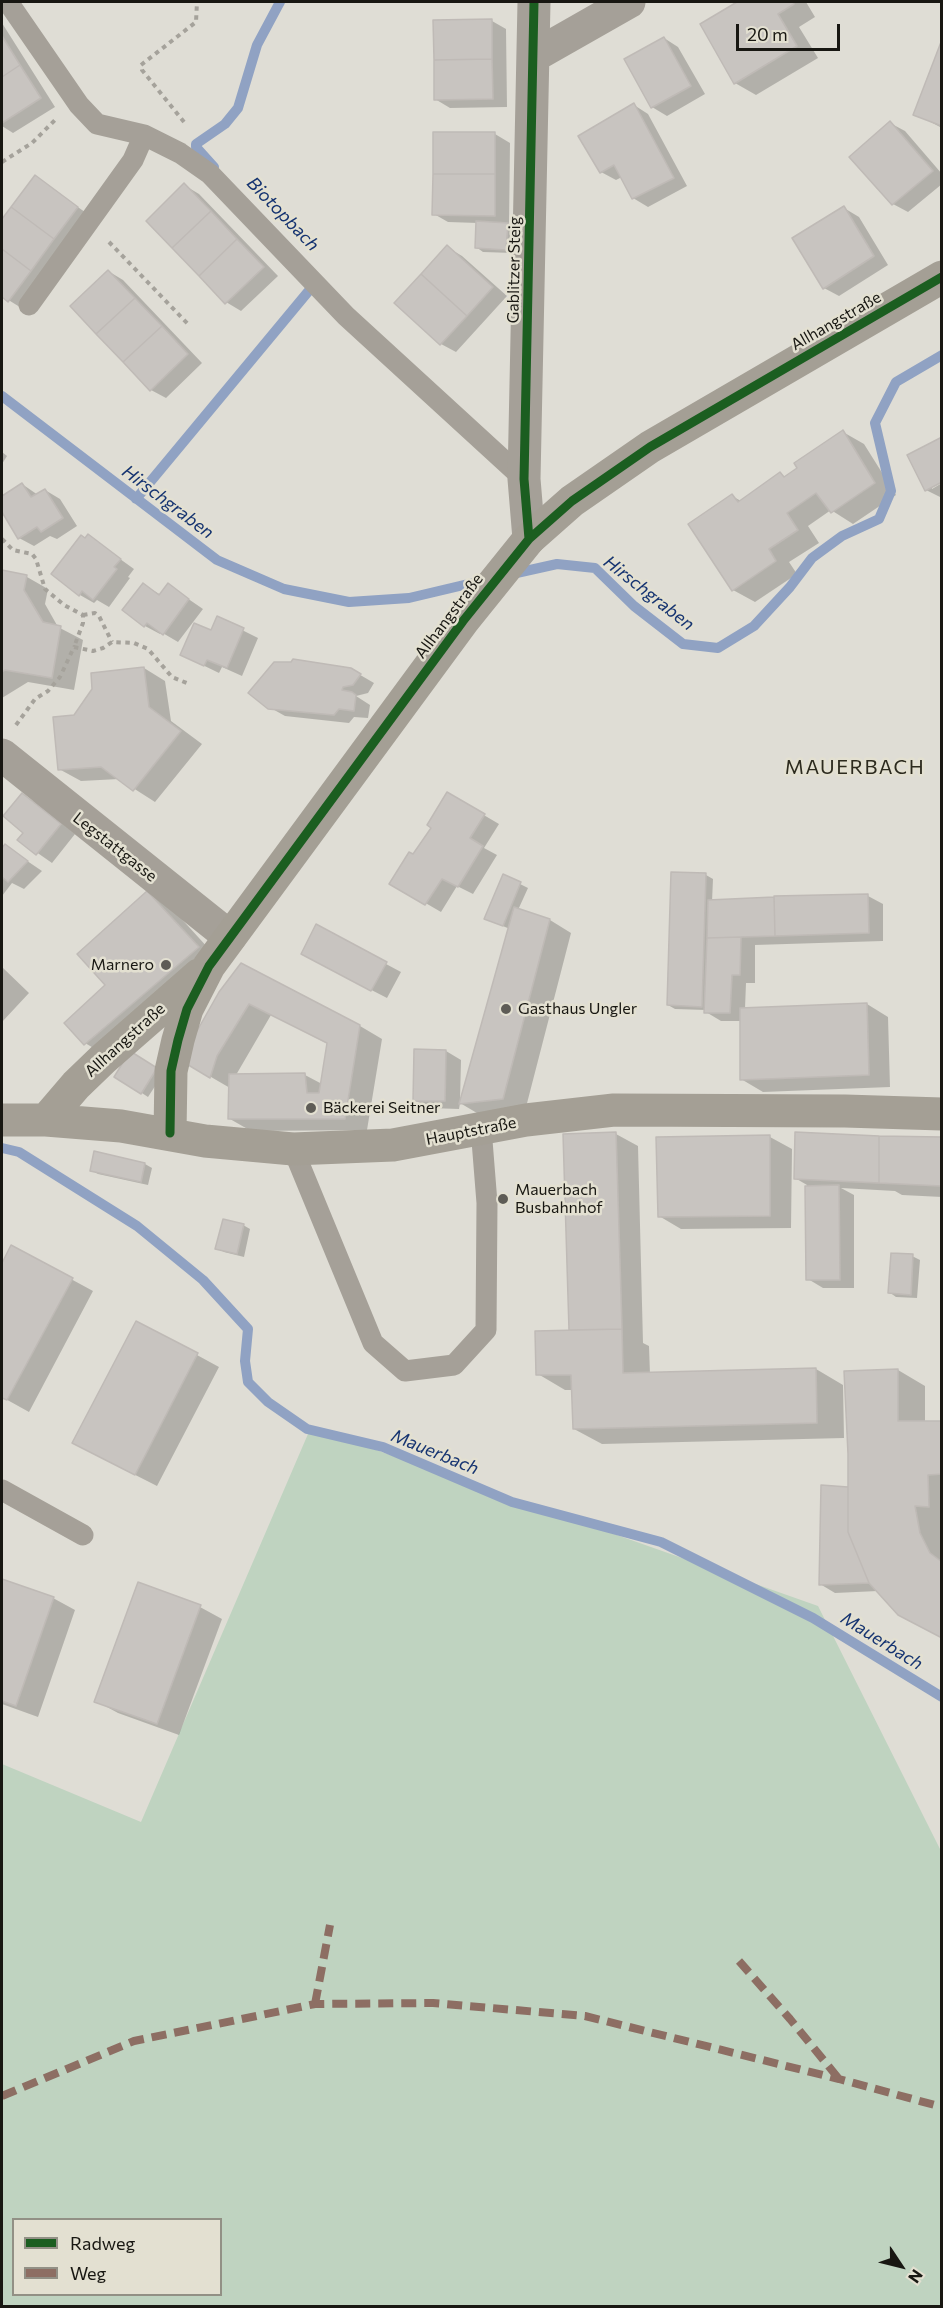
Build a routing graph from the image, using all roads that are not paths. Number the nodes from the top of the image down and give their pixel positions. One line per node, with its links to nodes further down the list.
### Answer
1 (8, 2): 5 (lane)
2 (534, 2): 4 (street, Gablitzer Steig)
3 (629, 2): 4 (street)
4 (534, 56): 8 (street, Gablitzer Steig)
5 (144, 135): 7 (lane); 8 (lane)
6 (942, 277): 9 (street, Allhangstraße)
7 (28, 305)
8 (525, 479): 9 (street, Gablitzer Steig)
9 (522, 547): 11 (street, Allhangstraße)
10 (8, 741): 11 (street, Legstattgasse)
11 (230, 937): 12 (street, Allhangstraße)
12 (209, 966): 15 (street, Allhangstraße); 17 (street, Allhangstraße)
13 (942, 1114): 16 (street, Hauptstraße)
14 (2, 1120): 15 (street, Hauptstraße)
15 (46, 1120): 17 (street, Hauptstraße)
16 (481, 1128): 18 (street, Hauptstraße); 18 (lane)
17 (170, 1133): 18 (street, Hauptstraße)
18 (293, 1149)
19 (2, 1490): 20 (lane)
20 (83, 1535)

